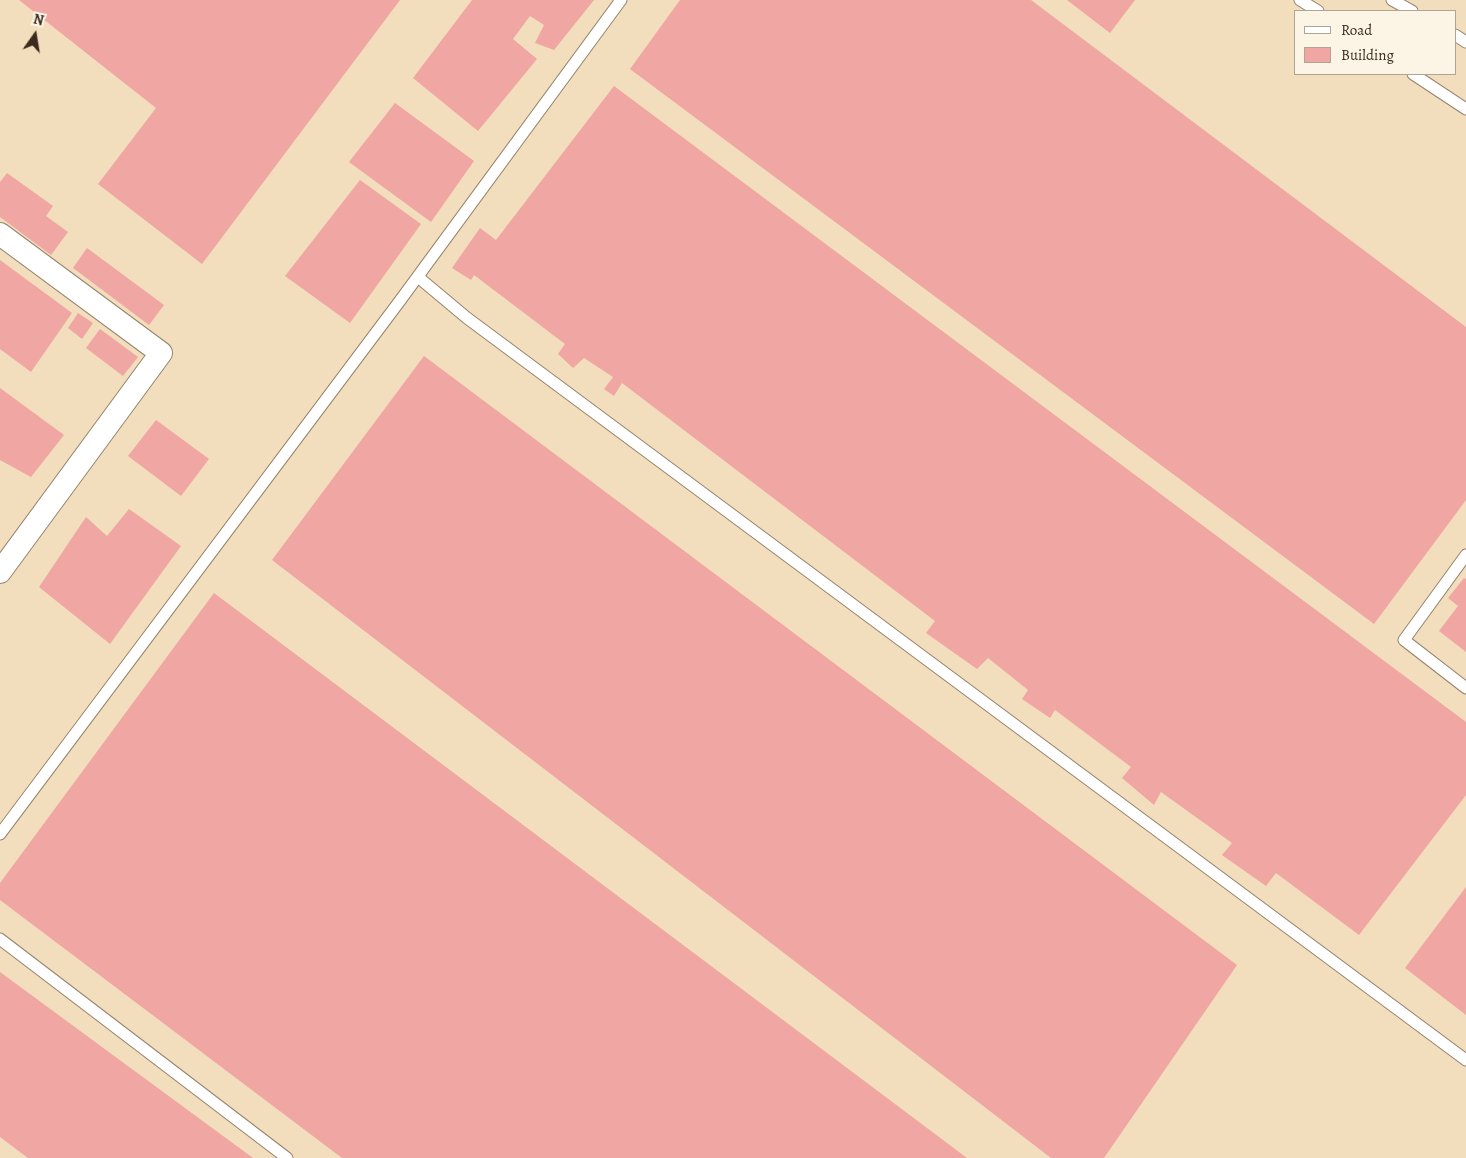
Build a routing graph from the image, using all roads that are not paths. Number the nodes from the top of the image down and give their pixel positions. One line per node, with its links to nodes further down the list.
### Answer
1 (621, 0): 9 (lane)
2 (1300, 0): 4 (lane)
3 (1392, 0): 5 (lane)
4 (1316, 10)
5 (1410, 10)
6 (1415, 75): 7 (lane)
7 (1466, 109)
8 (0, 234): 11 (street)
9 (418, 277): 13 (lane); 15 (lane)
10 (1466, 555): 12 (lane)
11 (0, 572)
12 (1466, 688)
13 (0, 834)
14 (0, 939): 16 (lane)
15 (1466, 1060)
16 (287, 1158)

